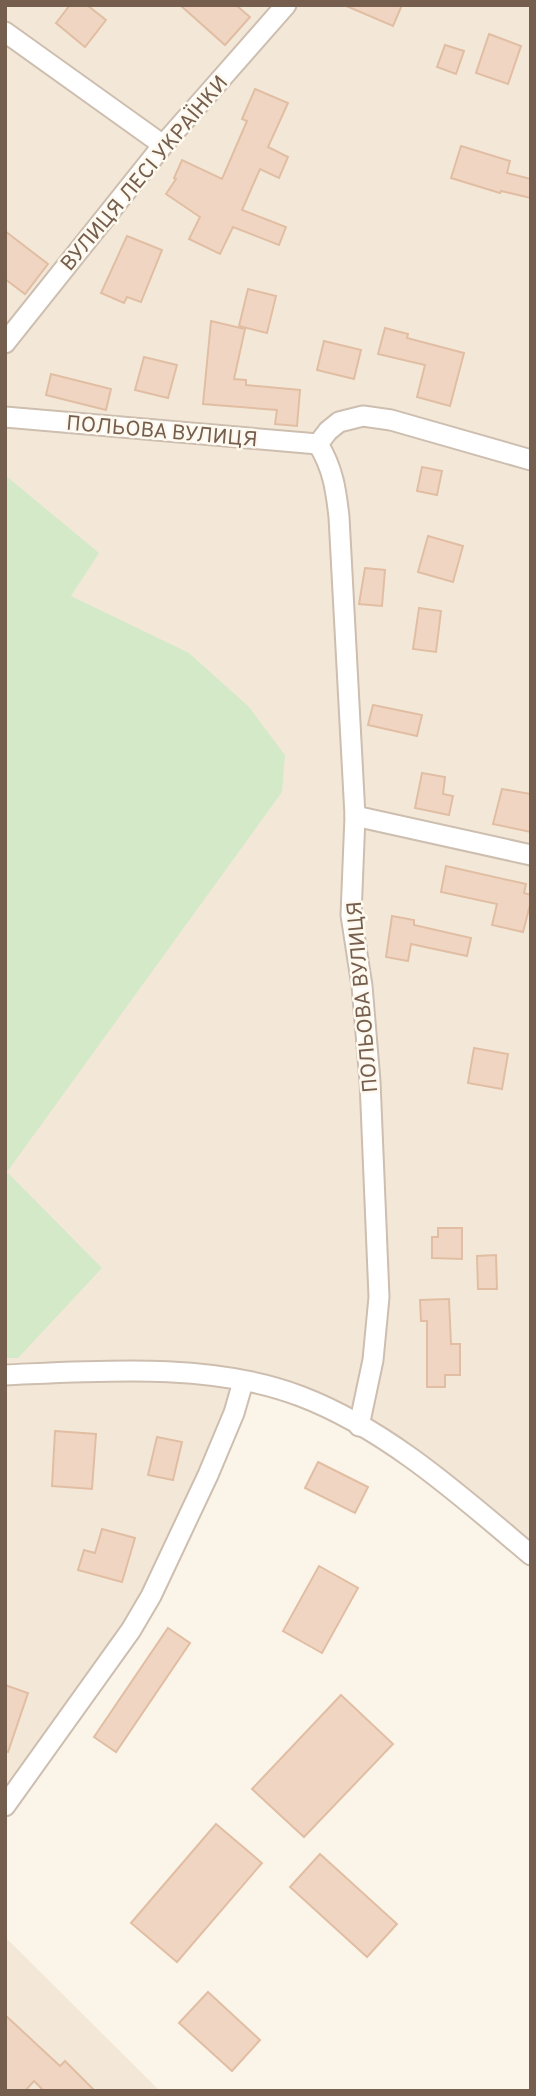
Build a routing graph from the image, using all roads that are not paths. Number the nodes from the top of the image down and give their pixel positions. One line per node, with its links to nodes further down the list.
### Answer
1 (286, 5): 3 (street, ВУЛИЦЯ ЛЕСІ УКРАЇНКИ)
2 (5, 32): 3 (street)
3 (163, 145): 4 (street, ВУЛИЦЯ ЛЕСІ УКРАЇНКИ)
4 (12, 322): 5 (street, ВУЛИЦЯ ЛЕСІ УКРАЇНКИ)
5 (5, 343)
6 (5, 417): 7 (street, ПОЛЬОВА ВУЛИЦЯ)
7 (318, 444): 8 (street); 9 (street, ПОЛЬОВА ВУЛИЦЯ)
8 (531, 460)
9 (355, 816): 10 (street); 13 (street, ПОЛЬОВА ВУЛИЦЯ)
10 (531, 855)
11 (5, 1375): 12 (street)
12 (243, 1382): 13 (street); 15 (street)
13 (359, 1426): 14 (street)
14 (531, 1555)
15 (5, 1806)

